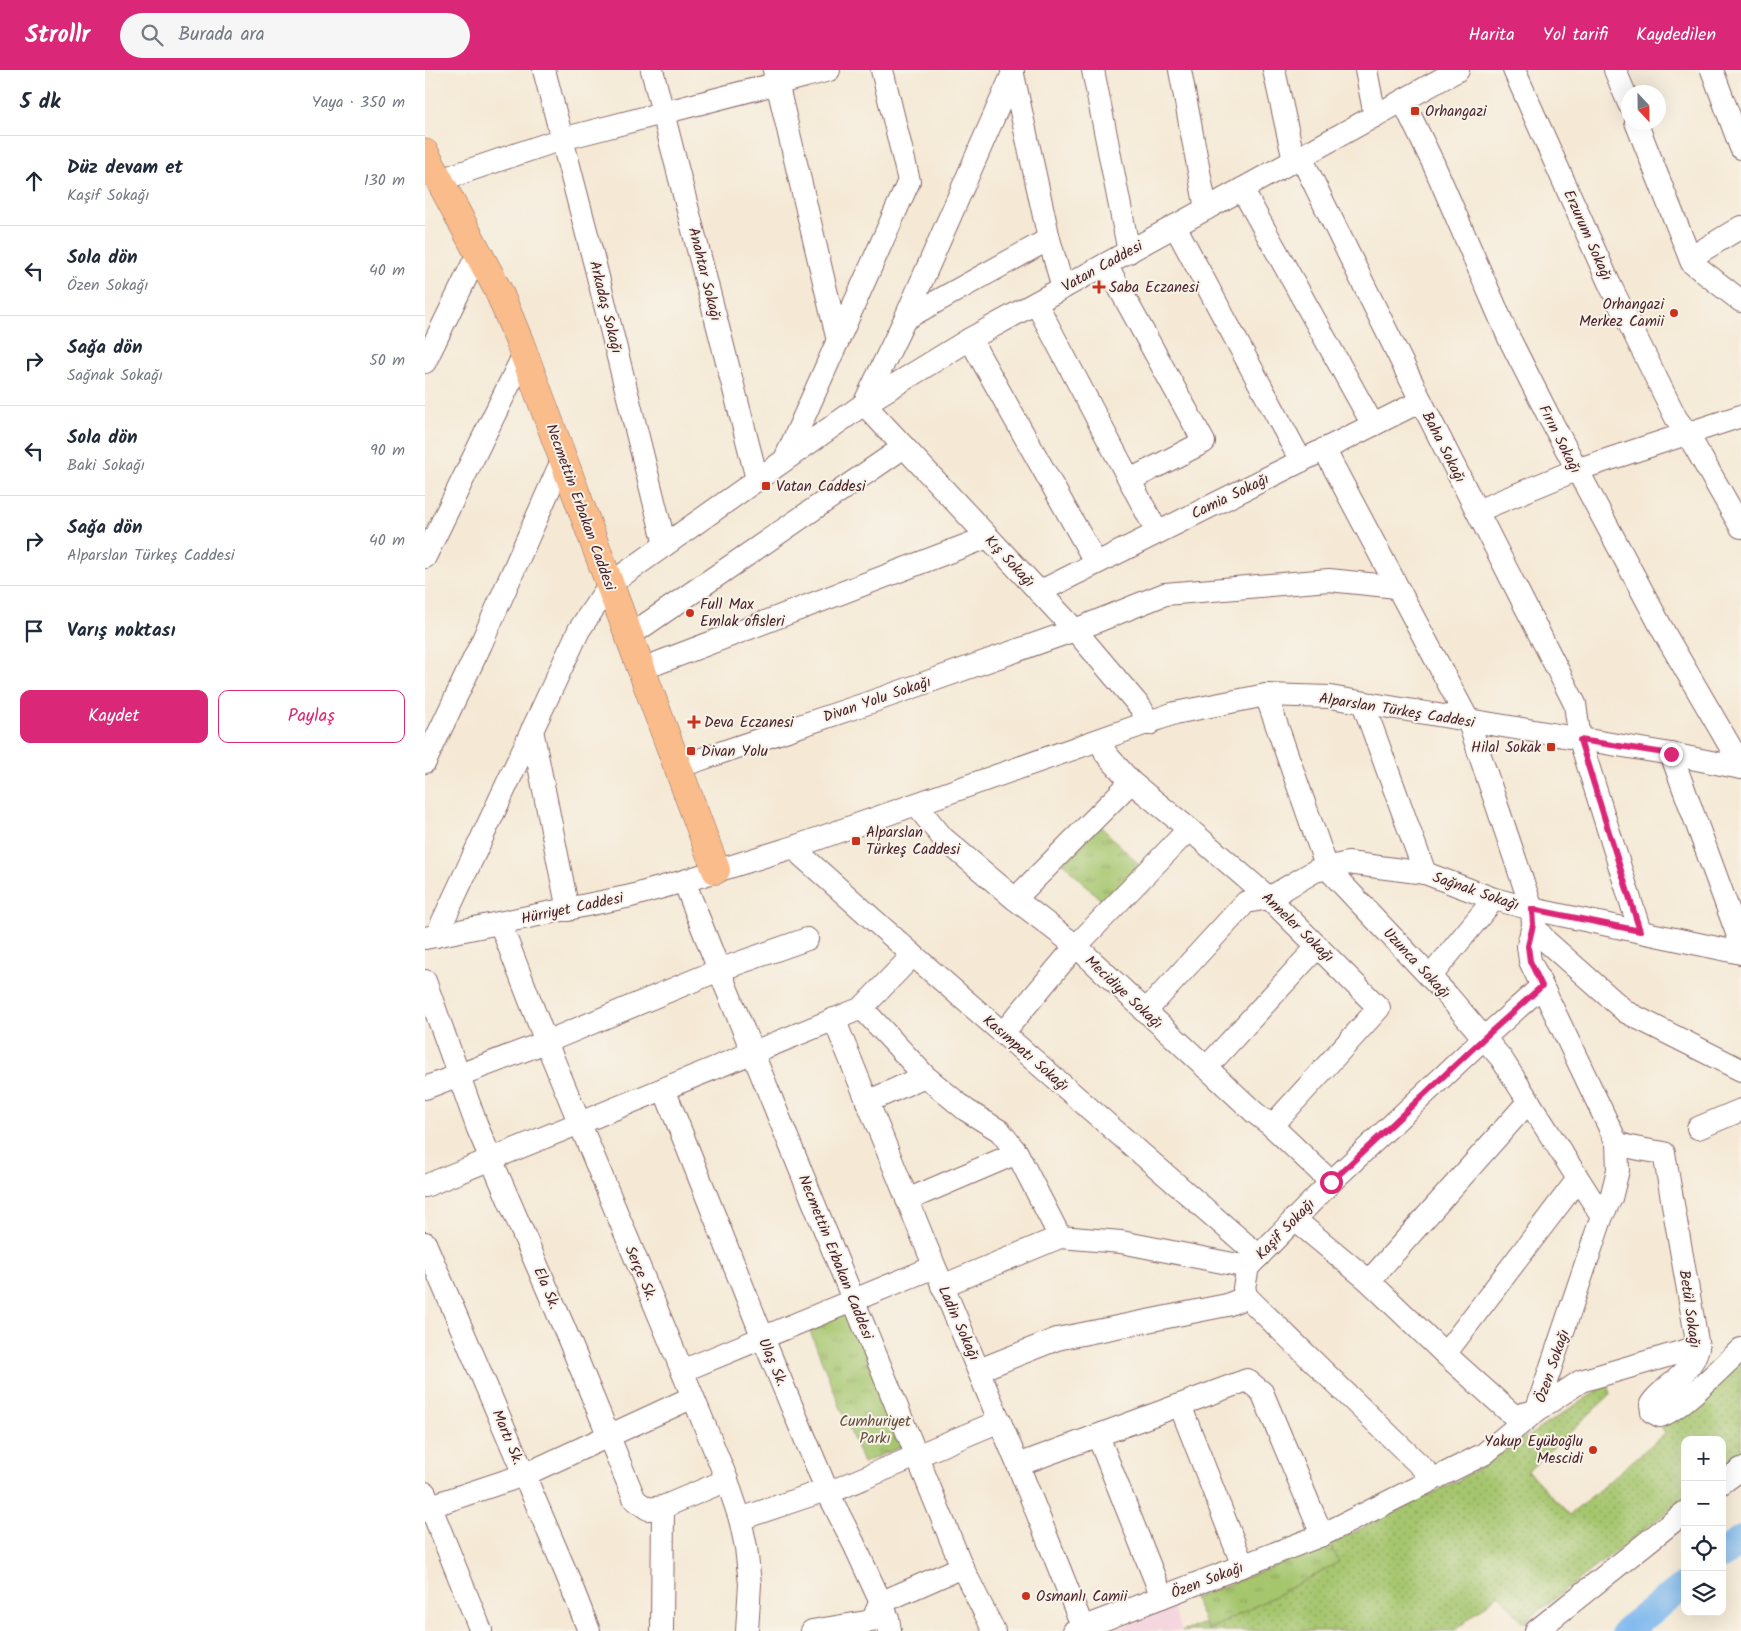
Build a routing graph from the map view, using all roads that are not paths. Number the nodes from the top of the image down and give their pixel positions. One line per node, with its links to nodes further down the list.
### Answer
1 (544, 70): 20 (street, Arkadaş Sokağı)
2 (652, 70): 17 (street, Anahtar Sokağı)
3 (829, 70): 14 (street)
4 (883, 70): 39 (street)
5 (1093, 70): 30 (street)
6 (1180, 70): 26 (street)
7 (1274, 70): 23 (street, Baha Sokağı)
8 (1366, 70): 18 (street)
9 (1514, 70): 46 (street, Erzurum Sokağı)
10 (1615, 70): 15 (street)
11 (1712, 70): 21 (street)
12 (1013, 71): 29 (street); 37 (street)
13 (1456, 71): 16 (street, Vatan Caddesi)
14 (775, 77): 17 (street); 39 (street)
15 (1621, 85)
16 (1403, 100): 18 (street, Vatan Caddesi); 52 (street, Fırın Sokağı)
17 (664, 113): 20 (street); 53 (street, Anahtar Sokağı)
18 (1375, 116): 23 (street, Vatan Caddesi)
19 (1639, 130): 32 (street)
20 (562, 139): 24 (street); 59 (street, Arkadaş Sokağı)
21 (1741, 148)
22 (425, 153): 24 (main road, Necmettin Erbakan Caddesi)
23 (1297, 159): 25 (street, Vatan Caddesi); 42 (street, Baha Sokağı)
24 (440, 180): 31 (main road, Necmettin Erbakan Caddesi)
25 (1241, 189): 26 (street, Vatan Caddesi); 45 (street)
26 (1206, 209): 27 (street, Vatan Caddesi)
27 (1175, 226): 30 (street, Vatan Caddesi); 51 (street)
28 (1741, 227): 32 (street)
29 (1049, 240): 34 (street); 37 (street)
30 (1129, 252): 33 (street, Vatan Caddesi)
31 (478, 253): 40 (main road, Necmettin Erbakan Caddesi); 41 (street)
32 (1690, 258): 35 (street)
33 (1106, 264): 34 (street, Vatan Caddesi); 54 (street)
34 (1063, 288): 36 (street, Vatan Caddesi)
35 (1741, 300)
36 (1036, 303): 38 (street, Vatan Caddesi); 54 (street)
37 (905, 319): 43 (street)
38 (970, 339): 43 (street, Vatan Caddesi); 61 (street)
39 (838, 341): 50 (street)
40 (524, 354): 49 (main road, Necmettin Erbakan Caddesi); 60 (street)
41 (425, 362)
42 (1421, 401): 45 (street, Camia Sokağı); 55 (street, Baha Sokağı)
43 (864, 404): 47 (street, Kış Sokağı); 50 (street, Vatan Caddesi)
44 (1741, 416): 46 (street)
45 (1373, 425): 48 (street, Camia Sokağı)
46 (1687, 433): 52 (street); 56 (street, Erzurum Sokağı)
47 (904, 447): 58 (street, Kış Sokağı); 66 (street)
48 (1323, 449): 51 (street, Camia Sokağı); 63 (street)
49 (563, 458): 62 (main road, Necmettin Erbakan Caddesi); 76 (street)
50 (785, 458): 53 (street, Vatan Caddesi)
51 (1301, 461): 57 (street, Camia Sokağı)
52 (1577, 470): 55 (street); 78 (street, Fırın Sokağı)
53 (757, 479): 59 (street, Vatan Caddesi)
54 (1130, 480): 57 (street)
55 (1477, 511): 74 (street, Baha Sokağı)
56 (1741, 527)
57 (1157, 532): 61 (street, Camia Sokağı)
58 (988, 537): 64 (street, Kış Sokağı); 67 (street)
59 (665, 544): 62 (street, Vatan Caddesi)
60 (425, 557)
61 (1096, 563): 64 (street, Camia Sokağı)
62 (610, 584): 66 (main road, Necmettin Erbakan Caddesi); 72 (street, Vatan Caddesi)
63 (1397, 587): 65 (street, Divan Yolu Sokağı); 70 (street)
64 (1039, 592): 65 (street, Kış Sokağı)
65 (1075, 630): 71 (street, Kış Sokağı); 77 (street, Divan Yolu Sokağı)
66 (629, 636): 67 (main road, Necmettin Erbakan Caddesi)
67 (642, 669): 77 (main road, Necmettin Erbakan Caddesi)
68 (1266, 694): 69 (street, Alparslan Türkeş Caddesi); 71 (street, Alparslan Türkeş Caddesi); 83 (street, Uzunca Sokağı)
69 (1363, 703): 70 (street, Alparslan Türkeş Caddesi); 85 (street)
70 (1468, 720): 74 (street, Alparslan Türkeş Caddesi); 91 (street)
71 (1149, 724): 73 (street, Alparslan Türkeş Caddesi)
72 (532, 730): 90 (street); 94 (street, Vatan Caddesi)
73 (1101, 740): 79 (street, Anneler Sokağı); 80 (street, Alparslan Türkeş Caddesi)
74 (1580, 740): 75 (street, Alparslan Türkeş Caddesi); 93 (street, Baha Sokağı)
75 (1671, 754): 78 (street, Alparslan Türkeş Caddesi); 96 (street)
76 (425, 762)
77 (678, 766): 84 (main road, Necmettin Erbakan Caddesi)
78 (1741, 766)
79 (1131, 782): 81 (street, Anneler Sokağı); 88 (street)
80 (916, 804): 82 (street, Alparslan Türkeş Caddesi); 88 (street, Mecidiye Sokağı)
81 (1189, 830): 87 (street, Anneler Sokağı); 97 (street)
82 (797, 846): 84 (street, Alparslan Türkeş Caddesi); 100 (street, Kasımpatı Sokağı)
83 (1327, 868): 85 (street, Sağnak Sokağı); 87 (street, Sağnak Sokağı); 102 (street, Uzunca Sokağı)
84 (716, 870): 86 (street, Hürriyet Caddesi)
85 (1425, 873): 89 (street, Sağnak Sokağı)
86 (684, 881): 90 (street, Hürriyet Caddesi); 101 (street, Necmettin Erbakan Caddesi)
87 (1269, 898): 98 (street, Anneler Sokağı); 106 (street, Sağnak Sokağı)
88 (1015, 899): 97 (street, Mecidiye Sokağı)
89 (1494, 899): 91 (street, Sağnak Sokağı); 102 (street)
90 (568, 910): 92 (street, Hürriyet Caddesi)
91 (1532, 917): 93 (street, Sağnak Sokağı); 104 (street, Özen Sokağı); 113 (street)
92 (500, 923): 94 (street, Hürriyet Caddesi); 110 (street, Serçe Sk.)
93 (1640, 931): 99 (street, Sağnak Sokağı)
94 (430, 937)
95 (807, 939): 101 (street)
96 (1741, 944)
97 (1076, 946): 106 (street, Mecidiye Sokağı); 108 (street)
98 (1318, 946): 112 (street); 122 (street, Anneler Sokağı)
99 (1741, 953)
100 (913, 955): 105 (street); 108 (street, Kasımpatı Sokağı)
101 (719, 970): 110 (street); 111 (street, Necmettin Erbakan Caddesi)
102 (1430, 976): 109 (street, Uzunca Sokağı)
103 (425, 981): 114 (street, Ela Sk.)
104 (1542, 986): 109 (street, Kaşif Sokağı); 124 (street, Özen Sokağı)
105 (862, 1008): 107 (street); 115 (street)
106 (1145, 1012): 112 (street, Mecidiye Sokağı)
107 (834, 1020): 111 (street); 119 (street, Ladin Sokağı)
108 (1003, 1033): 135 (street, Kasımpatı Sokağı)
109 (1484, 1038): 118 (street, Uzunca Sokağı); 128 (street, Kaşif Sokağı)
110 (546, 1042): 114 (street); 121 (street, Serçe Sk.)
111 (752, 1053): 117 (street); 139 (street, Necmettin Erbakan Caddesi)
112 (1206, 1068): 122 (street, Mecidiye Sokağı)
113 (1741, 1070)
114 (459, 1076): 116 (street); 126 (street, Ela Sk.)
115 (925, 1076): 119 (street); 125 (street)
116 (425, 1088)
117 (664, 1089): 121 (street); 140 (street, Ulaş Sk.)
118 (1529, 1101): 127 (street, Uzunca Sokağı); 137 (street)
119 (867, 1102): 130 (street, Ladin Sokağı)
120 (1741, 1110): 123 (street)
121 (579, 1124): 126 (street); 145 (street, Serçe Sk.)
122 (1272, 1126): 128 (street, Mecidiye Sokağı)
123 (1698, 1128)
124 (1617, 1143): 131 (street, Özen Sokağı); 141 (street, Betül Sokağı)
125 (1017, 1153): 130 (street); 133 (street)
126 (491, 1159): 129 (street); 150 (street, Ela Sk.)
127 (1578, 1179): 131 (street, Uzunca Sokağı); 143 (street)
128 (1331, 1182): 132 (street, Kaşif Sokağı)
129 (425, 1186)
130 (907, 1200): 136 (street, Ladin Sokağı)
131 (1602, 1216): 148 (street, Özen Sokağı)
132 (1294, 1219): 135 (street, Kaşif Sokağı); 137 (street)
133 (1060, 1237): 135 (street); 136 (street)
134 (425, 1243): 155 (street, Martı Sk.)
135 (1253, 1261): 138 (street, Kaşif Sokağı)
136 (938, 1276): 139 (street); 144 (street, Ladin Sokağı)
137 (1369, 1281): 143 (street)
138 (1247, 1297): 144 (street); 156 (street)
139 (853, 1300): 140 (street); 152 (street, Necmettin Erbakan Caddesi)
140 (763, 1338): 145 (street); 159 (street, Ulaş Sk.)
141 (1698, 1347): 142 (street, Betül Sokağı); 148 (street)
142 (1741, 1349)
143 (1445, 1354): 148 (street)
144 (979, 1370): 149 (street, Ladin Sokağı)
145 (682, 1371): 146 (street, Serçe Sk.)
146 (693, 1397): 150 (street); 157 (street, Serçe Sk.)
147 (1180, 1405): 151 (street); 164 (street); 165 (street)
148 (1536, 1411): 156 (street, Özen Sokağı)
149 (999, 1421): 152 (street); 153 (street, Ladin Sokağı)
150 (609, 1436): 155 (street); 161 (street, Ela Sk.)
151 (1098, 1436): 153 (street); 167 (street)
152 (917, 1456): 159 (street); 166 (street, Necmettin Erbakan Caddesi)
153 (1018, 1465): 169 (street, Ladin Sokağı)
154 (1741, 1469): 158 (street)
155 (524, 1474): 160 (street); 172 (street, Martı Sk.)
156 (1433, 1478): 164 (street, Özen Sokağı)
157 (727, 1480): 161 (street); 163 (street, Serçe Sk.)
158 (1725, 1481)
159 (828, 1493): 163 (street); 168 (street, Ulaş Sk.)
160 (427, 1503): 171 (street)
161 (663, 1507): 173 (street)
162 (1681, 1515): 177 (street)
163 (740, 1519): 174 (street, Serçe Sk.)
164 (1322, 1536): 165 (street, Özen Sokağı)
165 (1243, 1566): 167 (street, Özen Sokağı)
166 (962, 1567): 168 (street); 176 (street, Necmettin Erbakan Caddesi)
167 (1162, 1597): 169 (street, Özen Sokağı)
168 (880, 1604): 170 (street); 175 (street, Ulaş Sk.)
169 (1078, 1629)
170 (824, 1630)
171 (481, 1631)
172 (589, 1631)
173 (662, 1631)
174 (747, 1631)
175 (890, 1631)
176 (994, 1631)
177 (1536, 1631)

